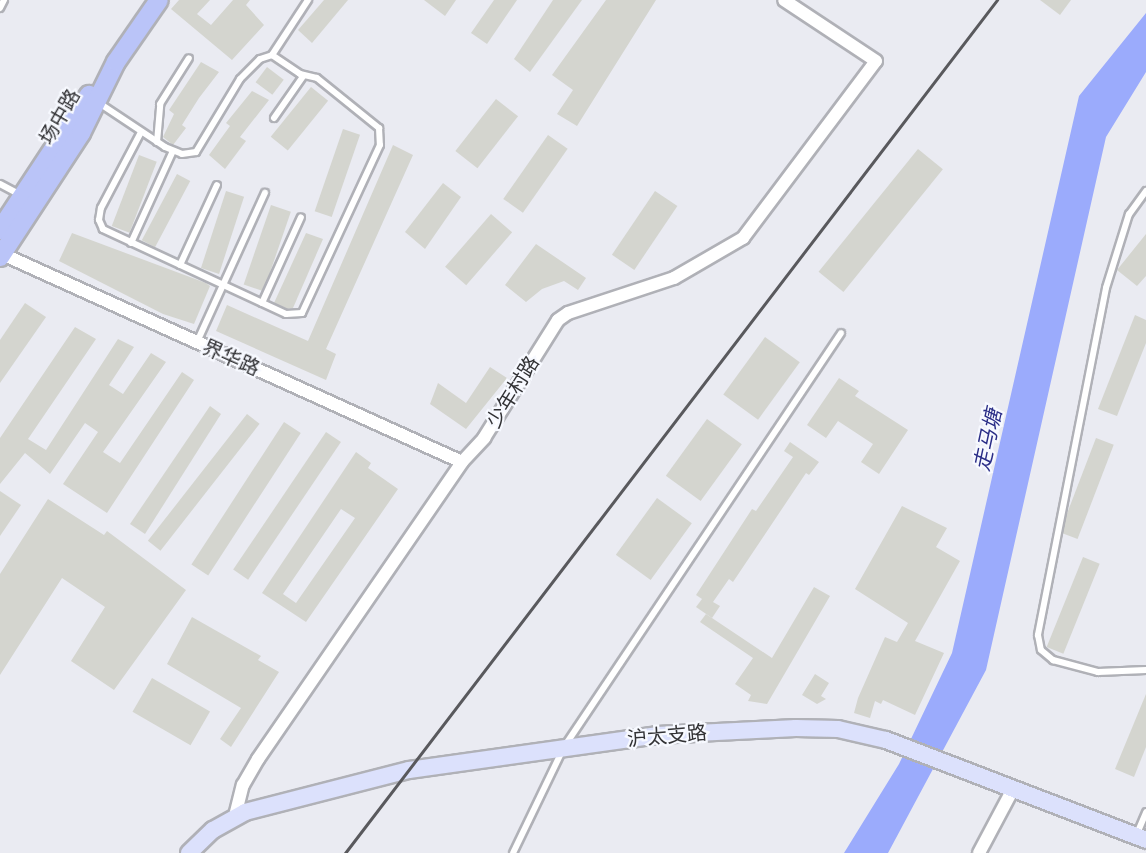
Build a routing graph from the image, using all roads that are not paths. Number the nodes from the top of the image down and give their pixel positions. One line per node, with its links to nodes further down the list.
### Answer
1 (4, 0): 6 (lane)
2 (149, 0): 10 (main road, 场中路)
3 (159, 0): 10 (main road, 场中路)
4 (308, 0): 7 (lane)
5 (784, 0): 29 (street, 少年村路)
6 (0, 8)
7 (272, 56): 9 (lane); 14 (lane)
8 (189, 58): 13 (lane)
9 (304, 75): 11 (lane); 26 (lane)
10 (93, 99): 12 (lane); 19 (main road, 场中路); 23 (main road, 场中路)
11 (274, 118)
12 (141, 132): 13 (lane); 22 (lane)
13 (157, 142): 14 (lane)
14 (173, 151): 22 (lane)
15 (0, 184): 19 (lane)
16 (217, 185): 24 (lane)
17 (1146, 191): 30 (lane)
18 (265, 193): 25 (lane)
19 (22, 196): 21 (main road, 场中路)
20 (301, 217): 26 (lane)
21 (0, 230)
22 (131, 243): 24 (lane)
23 (1, 254): 28 (street, 界华路)
24 (180, 266): 25 (lane)
25 (223, 285): 26 (lane); 28 (lane)
26 (262, 303)
27 (841, 333): 31 (lane)
28 (197, 342): 29 (street, 界华路)
29 (462, 462): 34 (street, 少年村路)
30 (1146, 670)
31 (564, 747): 32 (street, 沪太支路); 34 (street, 沪太支路); 37 (lane)
32 (1013, 789): 35 (street, 沪太支路); 38 (street)
33 (1146, 812): 35 (lane)
34 (235, 816): 36 (street, 沪太支路)
35 (1141, 838)
36 (189, 853)
37 (513, 853)
38 (979, 853)

